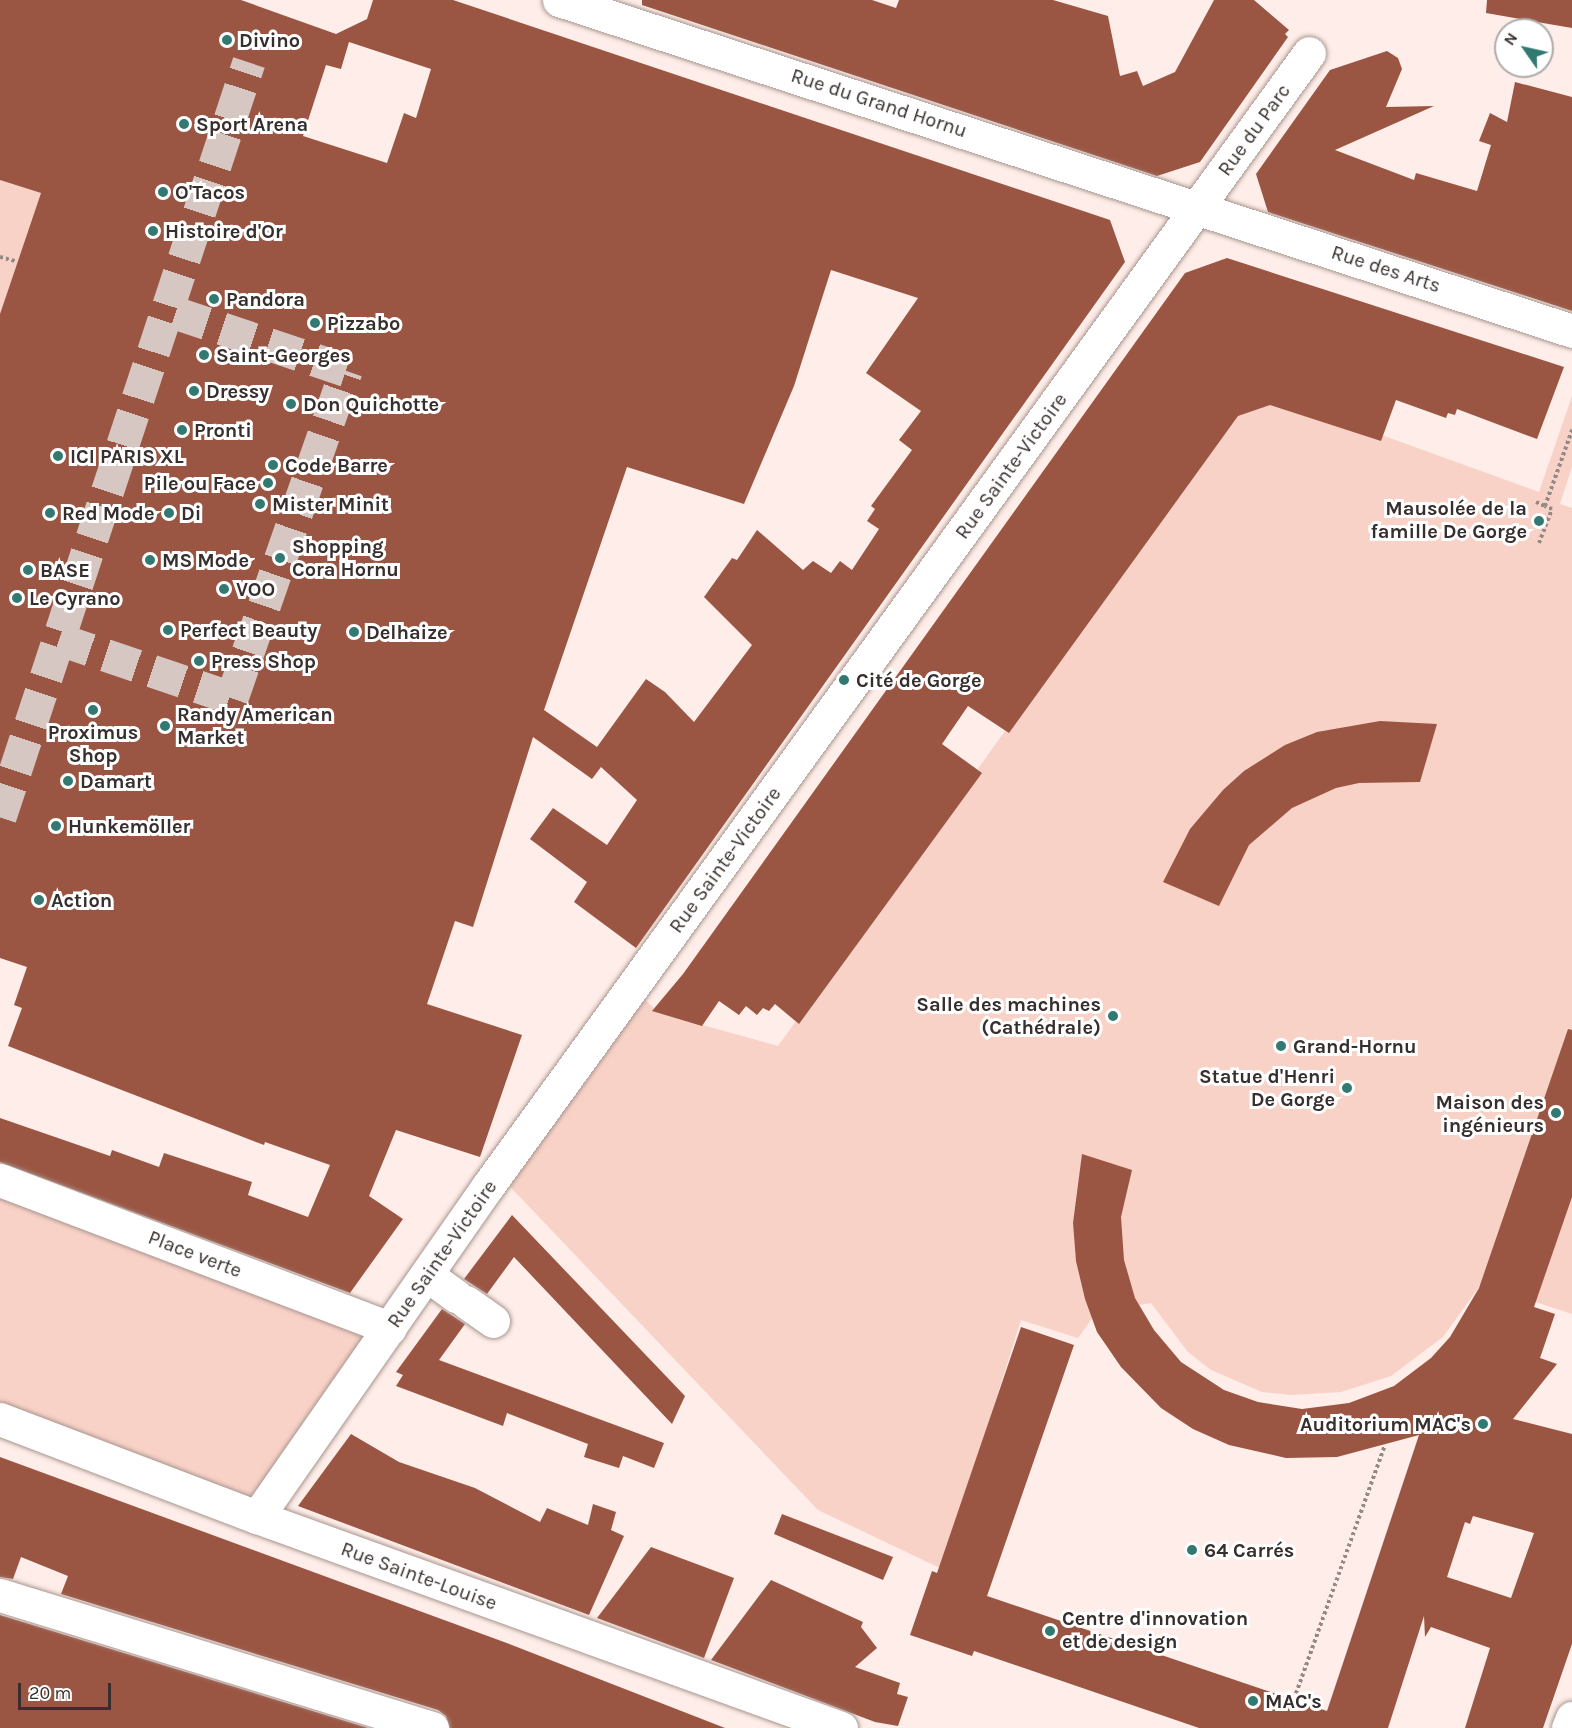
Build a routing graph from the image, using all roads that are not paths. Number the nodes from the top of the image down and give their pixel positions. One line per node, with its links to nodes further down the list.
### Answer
1 (559, 0): 3 (street, Rue du Grand Hornu)
2 (1309, 53): 3 (street, Rue du Parc)
3 (1199, 207): 4 (street, Rue des Arts); 6 (street, Rue Sainte-Victoire)
4 (1572, 331)
5 (0, 1180): 8 (street, Place verte)
6 (427, 1275): 7 (street); 8 (street, Rue Sainte-Victoire)
7 (493, 1321)
8 (390, 1329): 10 (street, Rue Sainte-Victoire)
9 (0, 1419): 10 (street, Rue Sainte-Louise)
10 (257, 1517): 14 (street, Rue Sainte-Louise)
11 (0, 1595): 13 (street)
12 (1572, 1718): 15 (street)
13 (432, 1728)
14 (841, 1728)
15 (1568, 1728)

